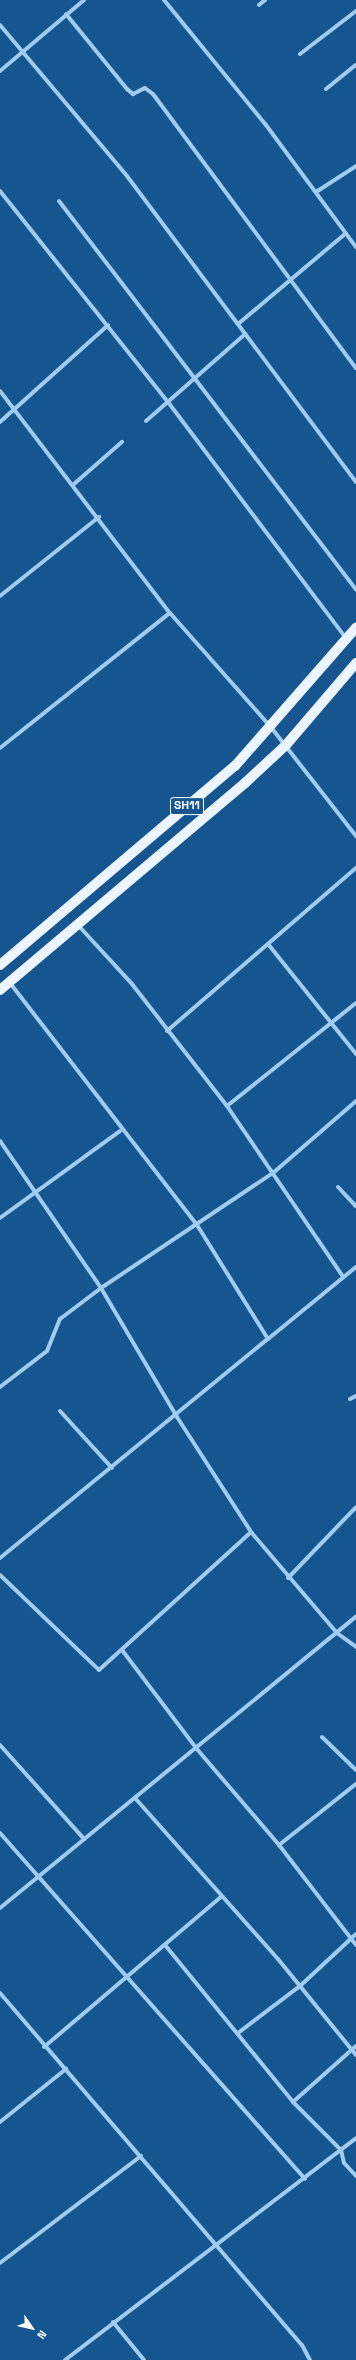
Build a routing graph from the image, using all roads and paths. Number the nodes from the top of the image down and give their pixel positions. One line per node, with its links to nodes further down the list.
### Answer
1 (84, 0): 6 (street)
2 (164, 0): 15 (street)
3 (265, 0): 4 (street)
4 (259, 5)
5 (356, 11): 9 (street)
6 (66, 14): 8 (street); 19 (street)
7 (0, 25): 8 (street)
8 (23, 52): 11 (street); 20 (street)
9 (300, 54)
10 (356, 65): 12 (street)
11 (0, 71)
12 (326, 89)
13 (356, 166): 15 (street)
14 (0, 191): 21 (street)
15 (316, 192): 17 (street)
16 (60, 201): 24 (street)
17 (346, 233): 18 (street); 19 (street)
18 (356, 247)
19 (291, 278): 20 (street); 23 (street)
20 (238, 324): 22 (street)
21 (108, 325): 26 (street); 27 (street)
22 (245, 334): 24 (street); 31 (street)
23 (356, 368)
24 (193, 380): 26 (street); 34 (street)
25 (0, 391): 27 (street)
26 (168, 402): 28 (street); 38 (street)
27 (15, 410): 29 (street); 32 (street)
28 (146, 421)
29 (0, 422)
30 (122, 442): 32 (street)
31 (356, 482)
32 (74, 484): 33 (street)
33 (99, 517): 35 (street); 36 (street)
34 (356, 590)
35 (0, 596)
36 (170, 613): 40 (street); 42 (street)
37 (356, 628): 38 (main road, SH11)
38 (347, 639): 40 (main road, SH11)
39 (356, 663): 41 (main road, SH11)
40 (270, 726): 41 (street); 47 (main road, SH11)
41 (286, 746): 43 (street); 45 (main road, SH11)
42 (0, 748)
43 (356, 836)
44 (356, 868): 46 (street)
45 (76, 924): 48 (main road, SH11); 52 (street)
46 (268, 944): 51 (street); 52 (street)
47 (0, 965)
48 (9, 982): 49 (main road, SH11); 56 (street)
49 (0, 990)
50 (356, 1003): 51 (street)
51 (332, 1023): 53 (street); 55 (street)
52 (167, 1031): 55 (street)
53 (356, 1054)
54 (356, 1101): 58 (street)
55 (227, 1106): 58 (street)
56 (120, 1131): 60 (street); 63 (street)
57 (0, 1141): 60 (street)
58 (273, 1173): 63 (street); 65 (street)
59 (338, 1187): 61 (street)
60 (34, 1192): 62 (street); 66 (street)
61 (356, 1206)
62 (0, 1218)
63 (197, 1225): 66 (street); 67 (street)
64 (356, 1266): 65 (street)
65 (343, 1277): 67 (street)
66 (101, 1288): 68 (street); 72 (street)
67 (268, 1339): 72 (street)
68 (0, 1387)
69 (356, 1396): 70 (street)
70 (350, 1399)
71 (60, 1411): 73 (street)
72 (177, 1417): 73 (street); 75 (street)
73 (112, 1468): 76 (street)
74 (356, 1507): 78 (street)
75 (251, 1532): 78 (street); 82 (street)
76 (0, 1558)
77 (0, 1575): 82 (street)
78 (288, 1578): 80 (street)
79 (356, 1617): 80 (street)
80 (337, 1633): 81 (street); 85 (street)
81 (356, 1648)
82 (122, 1650): 85 (street)
83 (322, 1737): 86 (street)
84 (0, 1745): 90 (street)
85 (196, 1748): 88 (street); 91 (street)
86 (356, 1770)
87 (356, 1784): 91 (street)
88 (135, 1798): 90 (street); 93 (street)
89 (0, 1833): 92 (street)
90 (84, 1839): 92 (street)
91 (279, 1845): 96 (street)
92 (38, 1877): 94 (street); 99 (street)
93 (222, 1896): 97 (street); 100 (street)
94 (0, 1908)
95 (356, 1934): 96 (street)
96 (351, 1939): 98 (street); 100 (street)
97 (165, 1945): 99 (street); 102 (street)
98 (356, 1945)
99 (128, 1976): 104 (street); 114 (street)
100 (300, 1986): 102 (street); 105 (street)
101 (0, 1993): 104 (street)
102 (238, 2033): 108 (street)
103 (356, 2046): 105 (street)
104 (44, 2047): 107 (street)
105 (352, 2049): 106 (street); 108 (street)
106 (356, 2055)
107 (66, 2069): 109 (street); 112 (street)
108 (293, 2102): 111 (street)
109 (0, 2122)
110 (356, 2138): 111 (street)
111 (341, 2150): 113 (street); 114 (street)
112 (141, 2156): 115 (street); 116 (street)
113 (356, 2176)
114 (304, 2179): 115 (street)
115 (216, 2247): 117 (street); 120 (street)
116 (0, 2263)
117 (113, 2322): 118 (street); 119 (street)
118 (65, 2360)
119 (144, 2360)
120 (310, 2360)

